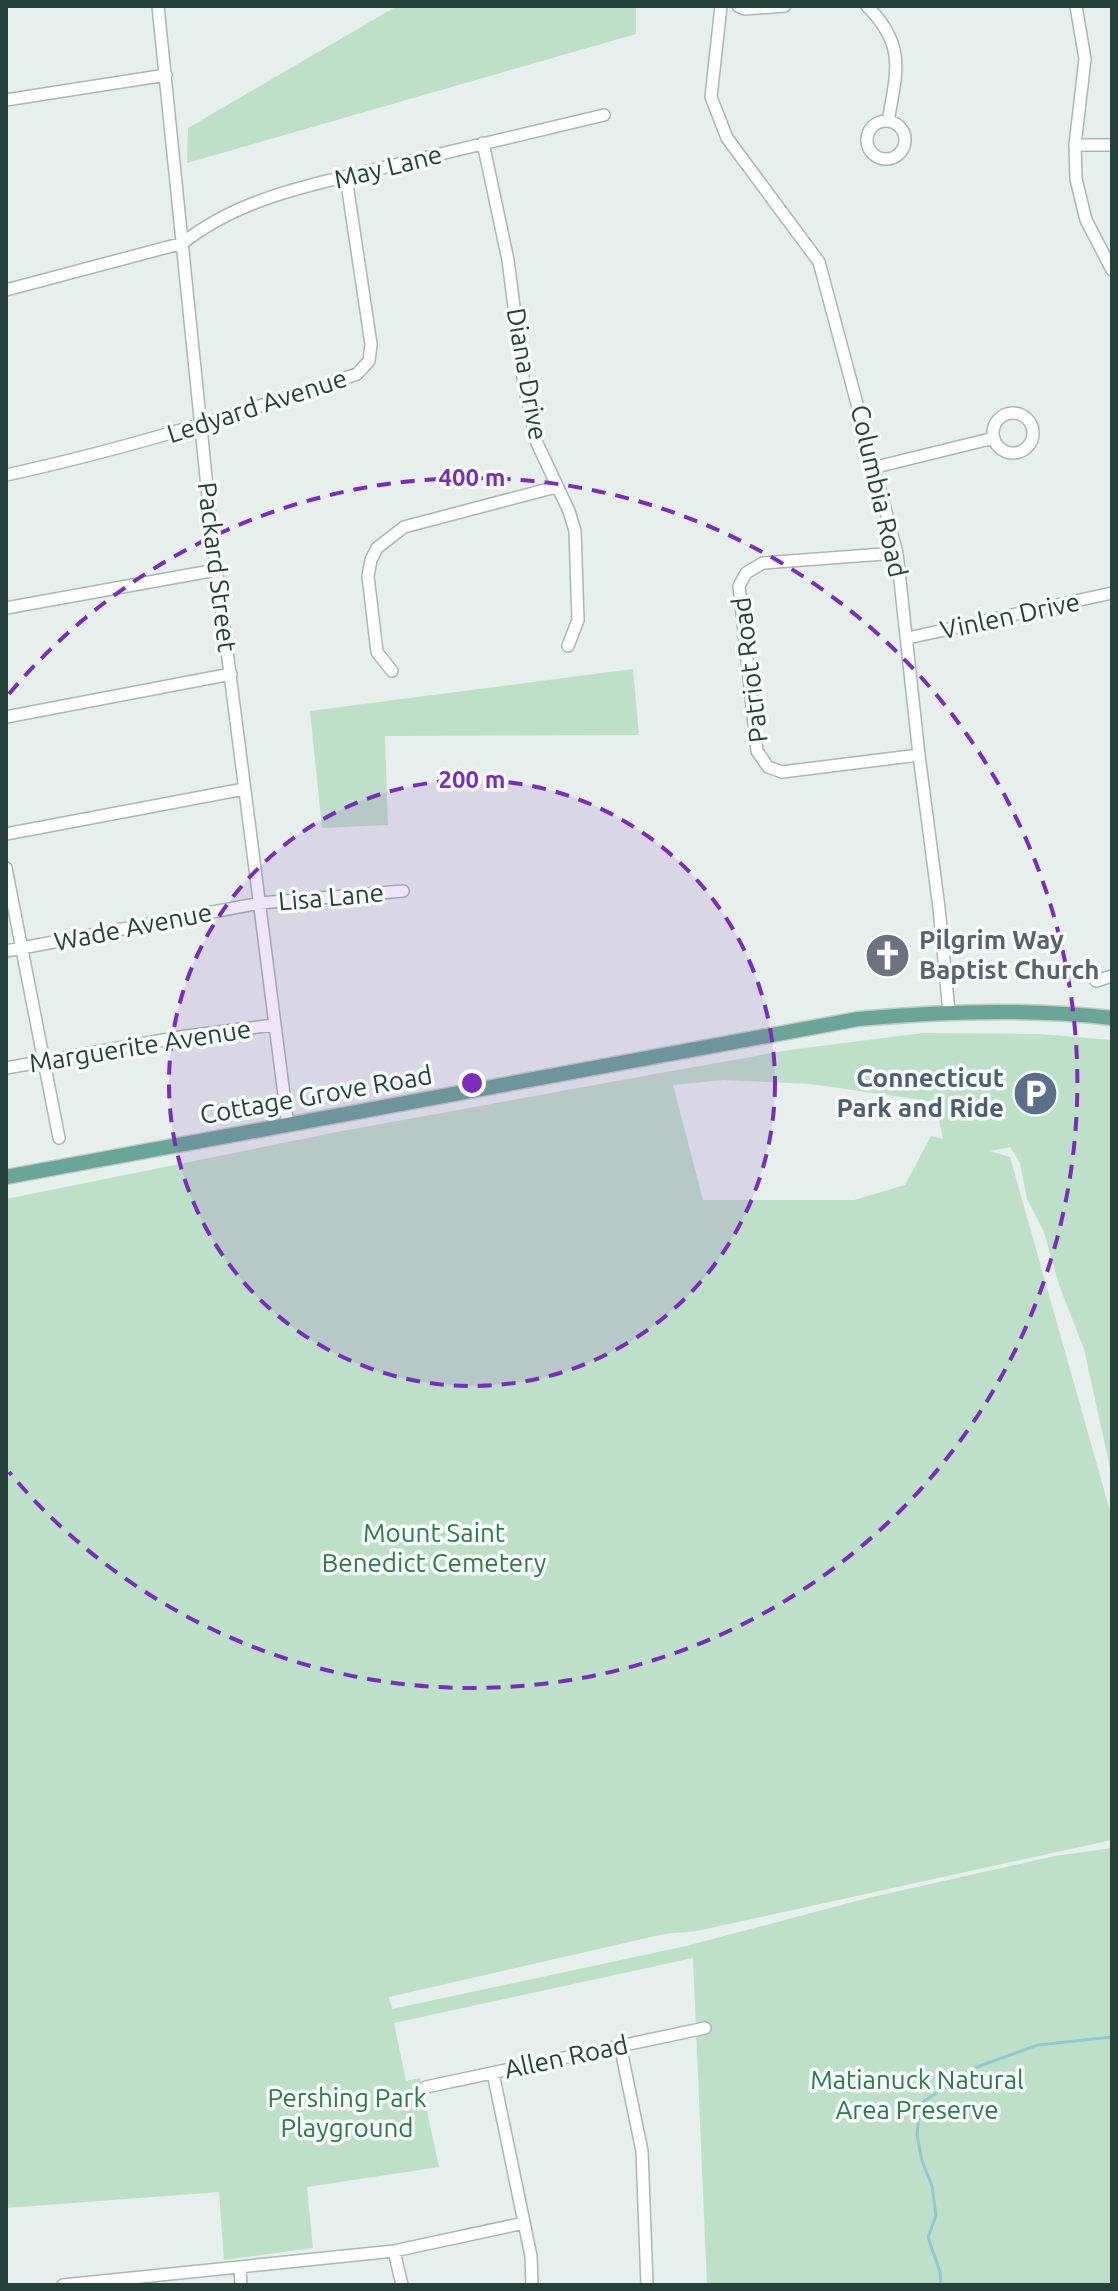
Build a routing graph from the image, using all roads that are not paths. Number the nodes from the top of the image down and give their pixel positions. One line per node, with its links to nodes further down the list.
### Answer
1 (158, 6): 7 (street, Packard Street)
2 (721, 6): 20 (street, Columbia Road)
3 (738, 6): 4 (street)
4 (785, 6)
5 (867, 6): 10 (street)
6 (1076, 6): 12 (street)
7 (166, 75): 8 (street); 15 (street, Packard Street)
8 (6, 100)
9 (604, 115): 11 (street, May Lane)
10 (888, 121)
11 (483, 143): 14 (street, May Lane); 22 (street, Diana Drive)
12 (1075, 145): 13 (street); 16 (street)
13 (1112, 145)
14 (346, 177): 15 (street, May Lane); 18 (street, Ledyard Avenue)
15 (183, 243): 17 (street); 18 (street, Packard Street)
16 (1112, 270)
17 (6, 290)
18 (200, 426): 21 (street, Ledyard Avenue); 24 (street, Packard Street)
19 (994, 438): 20 (street)
20 (876, 467): 23 (street, Columbia Road)
21 (6, 475)
22 (556, 487): 28 (street, Diana Drive); 29 (street)
23 (897, 553): 27 (street, Columbia Road); 32 (street, Patriot Road)
24 (216, 570): 26 (street); 30 (street, Packard Street)
25 (1112, 593): 27 (street, Vinlen Drive)
26 (6, 608)
27 (908, 638): 32 (street, Columbia Road)
28 (568, 646)
29 (392, 671)
30 (231, 674): 31 (street); 33 (street, Packard Street)
31 (6, 717)
32 (919, 755): 42 (street, Columbia Road)
33 (244, 789): 34 (street); 37 (street, Packard Street)
34 (6, 834)
35 (6, 868): 38 (street)
36 (403, 891): 37 (street, Lisa Lane)
37 (260, 903): 38 (street, Wade Avenue); 44 (street, Packard Street)
38 (21, 949): 39 (street, Wade Avenue); 45 (street)
39 (6, 951)
40 (1112, 976): 41 (street)
41 (1096, 981)
42 (949, 1012): 43 (main road, Cottage Grove Road); 47 (main road, Cottage Grove Road)
43 (1112, 1018)
44 (274, 1025): 45 (street, Marguerite Avenue); 47 (street, Packard Street)
45 (43, 1062): 46 (street, Marguerite Avenue); 48 (street)
46 (6, 1068)
47 (288, 1126): 49 (main road, Cottage Grove Road)
48 (59, 1138)
49 (6, 1177)
50 (705, 2028): 51 (street, Allen Road)
51 (620, 2045): 52 (street, Allen Road); 61 (street)
52 (493, 2073): 53 (street, Allen Road); 54 (street)
53 (426, 2087)
54 (524, 2223): 55 (street); 60 (street)
55 (394, 2251): 56 (street); 59 (street)
56 (240, 2268): 57 (street); 58 (street)
57 (63, 2285)
58 (241, 2285)
59 (402, 2285)
60 (532, 2285)
61 (647, 2285)

